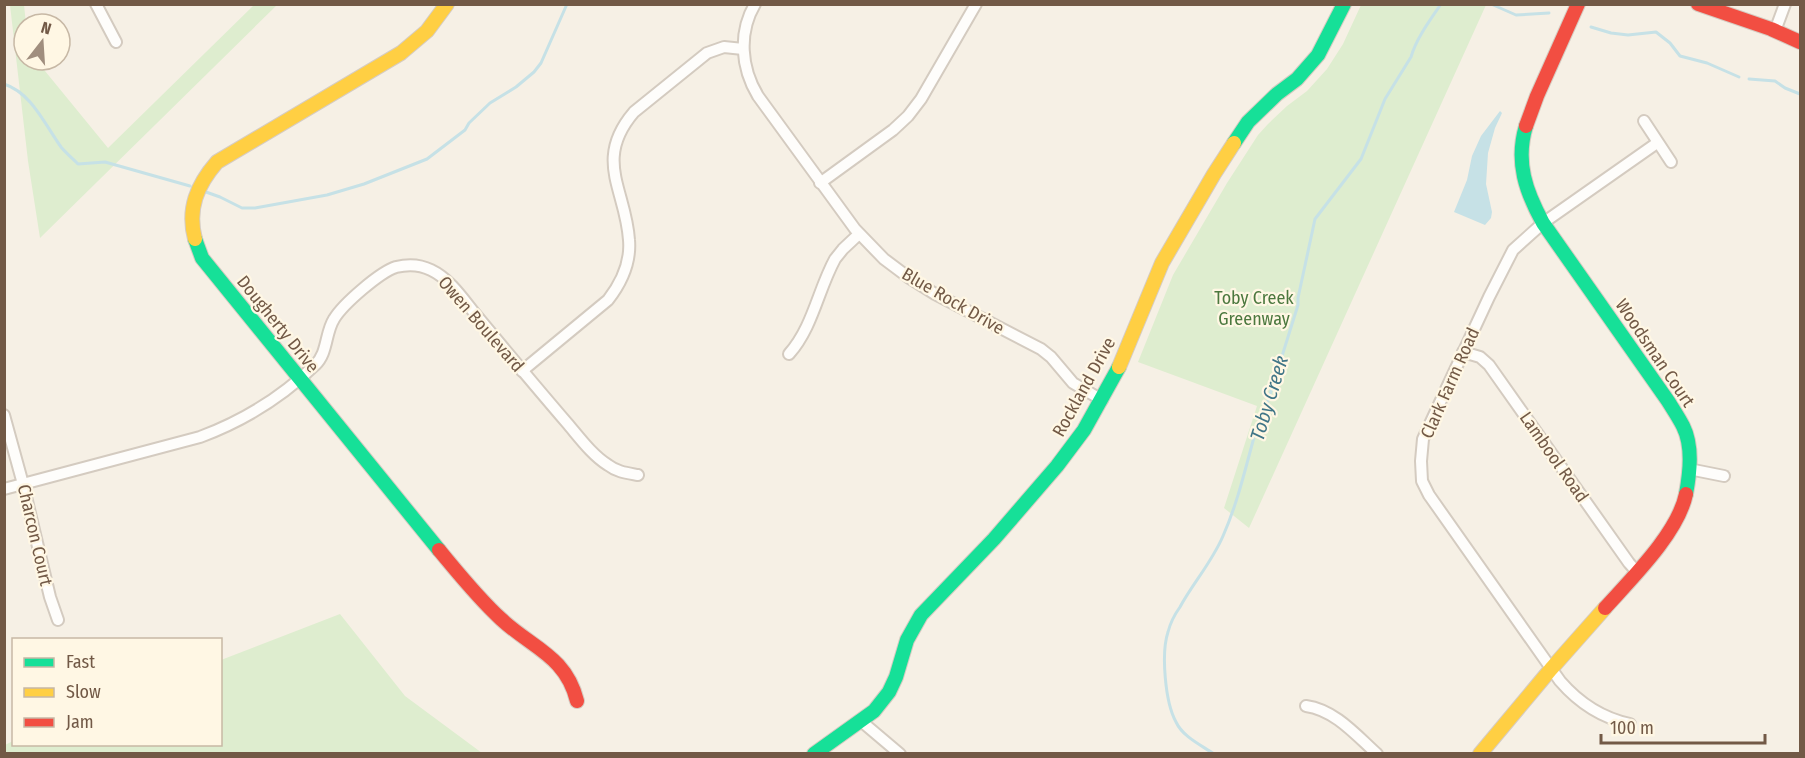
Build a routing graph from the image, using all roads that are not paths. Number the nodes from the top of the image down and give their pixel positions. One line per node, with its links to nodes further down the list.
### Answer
1 (96, 4): 10 (street)
2 (447, 4): 22 (street, Dougherty Drive)
3 (755, 4): 12 (street, Blue Rock Drive)
4 (976, 4): 16 (street)
5 (1344, 4): 23 (street, Rockland Drive)
6 (1578, 4): 17 (street, Woodsman Court)
7 (1698, 4): 9 (street)
8 (1785, 4): 9 (street)
9 (1775, 31): 11 (street)
10 (116, 42)
11 (1800, 42)
12 (743, 49): 16 (street, Blue Rock Drive); 21 (street)
13 (1644, 121): 14 (street)
14 (1657, 143): 15 (street); 17 (street, Clark Farm Road)
15 (1671, 162)
16 (820, 183): 18 (street, Blue Rock Drive)
17 (1543, 223): 19 (street, Clark Farm Road); 25 (street, Woodsman Court)
18 (859, 234): 20 (street); 23 (street, Blue Rock Drive)
19 (1463, 352): 30 (street, Lambool Road); 32 (street, Clark Farm Road)
20 (789, 354)
21 (522, 371): 22 (street, Owen Boulevard); 26 (street, Owen Boulevard)
22 (299, 378): 28 (street, Owen Boulevard); 33 (street, Dougherty Drive)
23 (1102, 400): 35 (street, Rockland Drive)
24 (4, 416): 28 (street, Charcon Court)
25 (1689, 469): 27 (street); 30 (street, Woodsman Court)
26 (638, 475)
27 (1724, 476)
28 (23, 484): 29 (street, Owen Boulevard); 31 (street, Charcon Court)
29 (4, 489)
30 (1637, 572): 32 (street, Woodsman Court)
31 (58, 620)
32 (1551, 669): 36 (street, Clark Farm Road); 40 (street, Woodsman Court)
33 (577, 701)
34 (1306, 706): 39 (street)
35 (861, 721): 37 (street, Rockland Drive); 38 (street)
36 (1630, 724)
37 (814, 753)
38 (900, 753)
39 (1377, 753)
40 (1480, 753)

